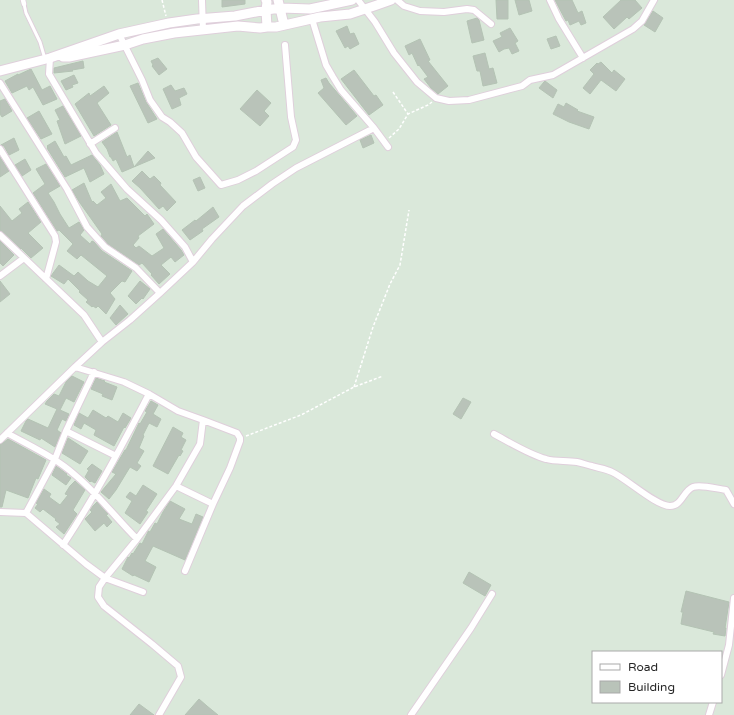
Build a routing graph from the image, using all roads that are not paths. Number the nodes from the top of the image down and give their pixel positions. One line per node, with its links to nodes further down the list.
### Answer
1 (202, 0): 12 (street)
2 (352, 0): 9 (main road)
3 (358, 0): 11 (street)
4 (391, 0): 11 (main road)
5 (397, 0): 14 (street)
6 (550, 0): 22 (street)
7 (654, 0): 22 (street)
8 (23, 2): 21 (lane)
9 (280, 4): 10 (main road); 15 (main road)
10 (266, 5): 12 (main road); 16 (main road)
11 (365, 9): 13 (main road); 22 (street)
12 (202, 19): 17 (street); 18 (main road)
13 (312, 19): 15 (main road); 26 (street)
14 (491, 24)
15 (284, 25): 16 (main road)
16 (267, 27): 17 (main road)
17 (203, 30): 19 (main road)
18 (119, 34): 19 (street); 21 (main road)
19 (124, 45): 20 (street); 21 (main road)
20 (285, 45)
21 (47, 58): 23 (main road); 27 (street)
22 (583, 58)
23 (0, 71)
24 (0, 83): 35 (street)
25 (115, 128): 27 (street)
26 (374, 128): 28 (street); 32 (street)
27 (90, 144): 32 (street)
28 (386, 145)
29 (0, 149): 34 (street)
30 (0, 235): 31 (street)
31 (24, 258): 33 (street); 34 (street)
32 (193, 262): 35 (street)
33 (0, 276)
34 (46, 279): 36 (street)
35 (160, 293): 36 (street)
36 (102, 342): 37 (street)
37 (75, 367): 38 (street); 42 (street)
38 (94, 372): 39 (street); 41 (street)
39 (149, 394): 40 (street); 45 (street)
40 (204, 420): 47 (street); 49 (street)
41 (66, 431): 45 (street); 46 (street)
42 (7, 433): 44 (street); 46 (street)
43 (494, 434): 50 (street)
44 (0, 440)
45 (116, 456): 48 (street)
46 (55, 459): 48 (street); 52 (street)
47 (176, 486): 49 (street); 53 (street)
48 (95, 494): 53 (street); 54 (street)
49 (214, 504): 55 (street)
50 (734, 504)
51 (0, 512): 52 (street)
52 (26, 513): 54 (street)
53 (137, 539): 56 (street)
54 (63, 545): 56 (street)
55 (185, 571)
56 (106, 578): 57 (street); 62 (street)
57 (143, 592)
58 (492, 594): 63 (street)
59 (734, 598): 60 (street)
60 (722, 671)
61 (713, 703): 64 (street)
62 (159, 715)
63 (411, 715)
64 (709, 715)

